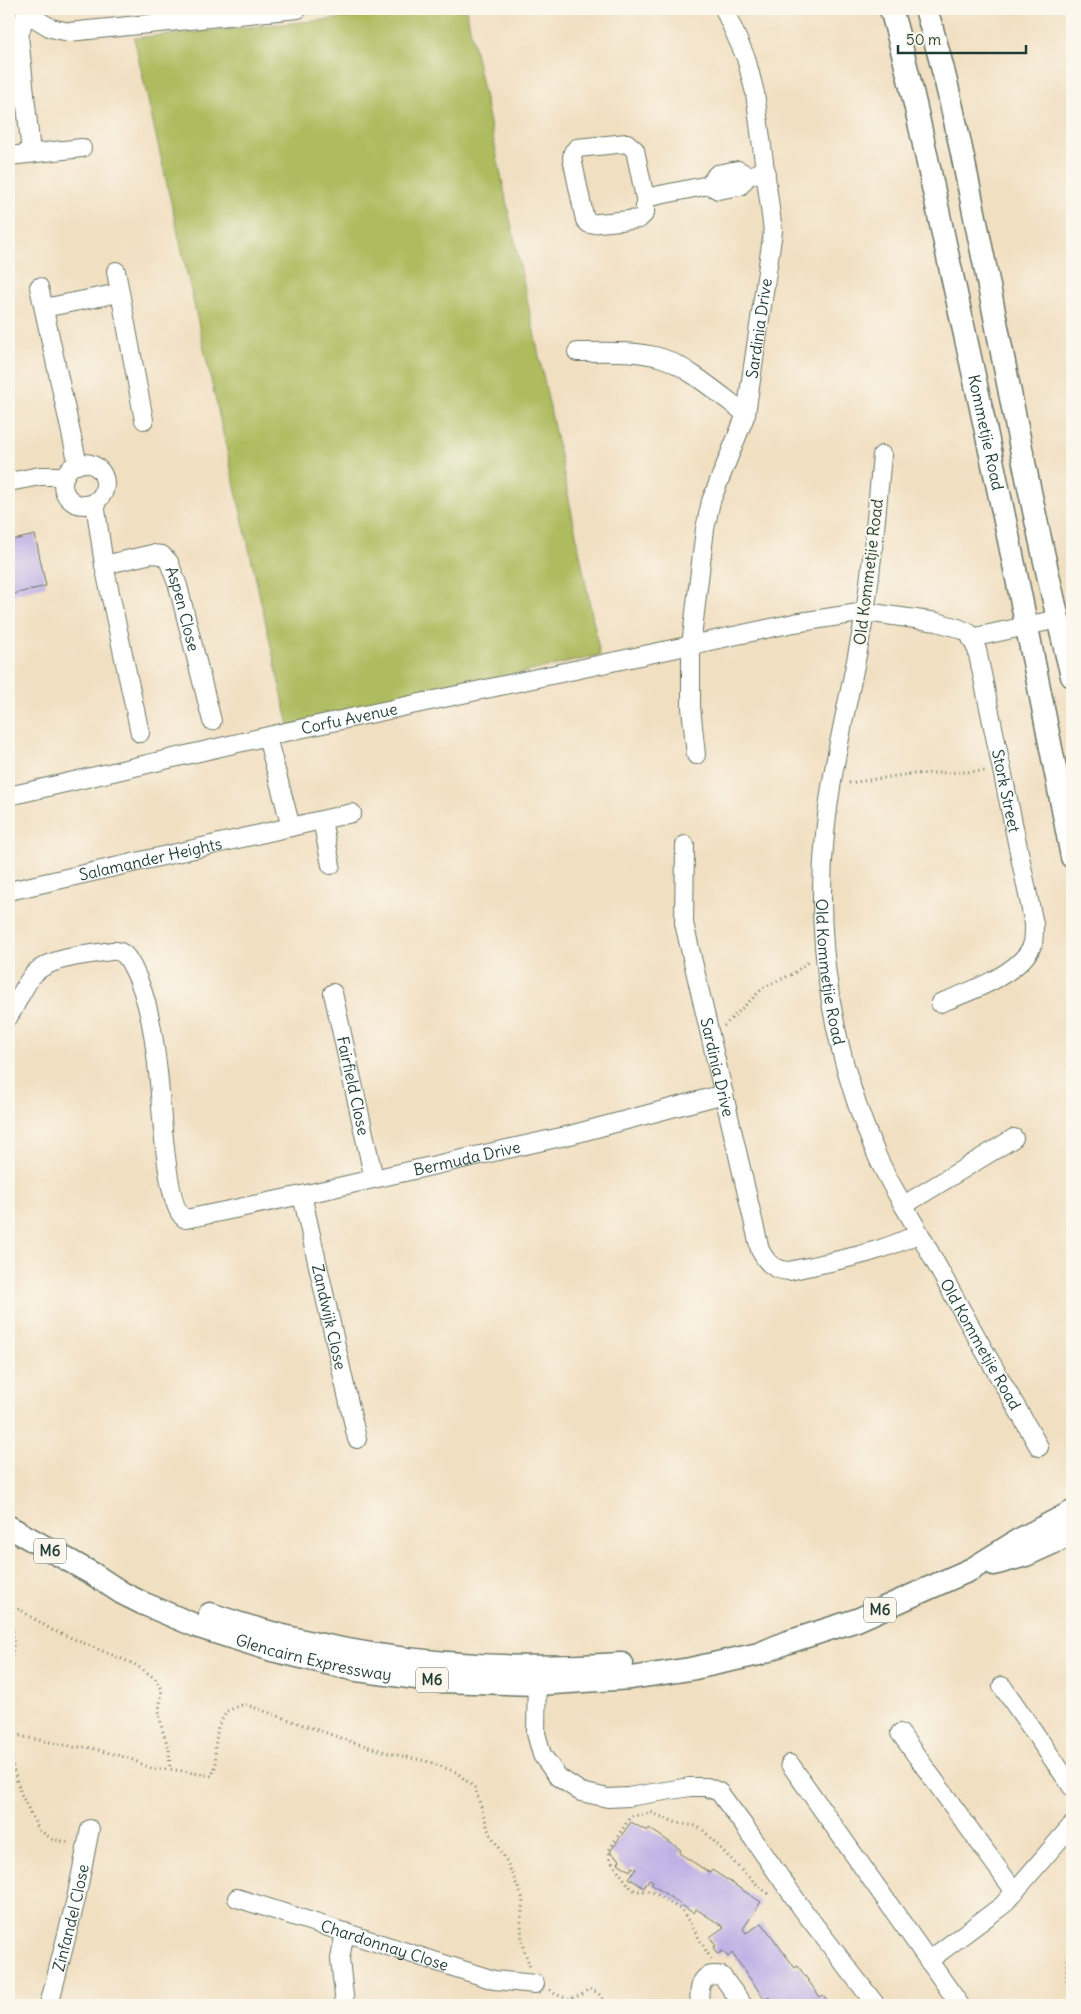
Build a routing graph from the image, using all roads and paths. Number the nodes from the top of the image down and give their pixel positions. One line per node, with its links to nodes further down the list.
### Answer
1 (298, 9): 5 (street)
2 (724, 9): 9 (street, Sardinia Drive)
3 (891, 9): 25 (main road, Kommetjie Road)
4 (926, 9): 24 (main road, Kommetjie Road)
5 (26, 11): 7 (street)
6 (82, 148): 7 (street)
7 (31, 153): 8 (street)
8 (9, 156)
9 (766, 171): 10 (street); 16 (street, Sardinia Drive)
10 (645, 198): 10 (street)
11 (116, 271): 13 (street)
12 (39, 286): 14 (street)
13 (119, 293): 14 (street); 17 (street)
14 (44, 308): 19 (street)
15 (577, 352): 16 (street)
16 (746, 414): 27 (street, Sardinia Drive)
17 (144, 420)
18 (882, 455): 23 (street, Old Kommetjie Road)
19 (72, 470): 20 (street); 21 (street); 21 (street)
20 (9, 482)
21 (95, 502): 22 (street)
22 (104, 565): 29 (street, Aspen Close); 30 (street)
23 (865, 612): 26 (street); 27 (street, Corfu Avenue); 34 (street, Old Kommetjie Road)
24 (1058, 619): 25 (street); 28 (main road, Kommetjie Road)
25 (1026, 626): 26 (street); 40 (main road, Kommetjie Road)
26 (972, 638): 33 (street, Stork Street)
27 (692, 646): 31 (street, Corfu Avenue); 32 (street, Sardinia Drive)
28 (1072, 676)
29 (212, 721)
30 (140, 733)
31 (267, 737): 35 (street, Corfu Avenue); 38 (street)
32 (696, 755)
33 (1002, 770): 34 (path); 45 (street, Stork Street)
34 (831, 785): 43 (street, Old Kommetjie Road)
35 (9, 796)
36 (352, 812): 37 (street, Salamander Heights)
37 (322, 820): 38 (street, Salamander Heights); 41 (street)
38 (291, 827): 42 (street, Salamander Heights)
39 (685, 845): 47 (street, Sardinia Drive)
40 (1072, 857)
41 (330, 865)
42 (9, 890)
43 (823, 946): 47 (path); 52 (street, Old Kommetjie Road)
44 (333, 993): 50 (street, Fairfield Close)
45 (940, 1003)
46 (9, 1016): 51 (street, Bermuda Drive)
47 (711, 1039): 48 (street, Sardinia Drive)
48 (724, 1094): 50 (street, Bermuda Drive); 53 (street, Sardinia Drive)
49 (1014, 1138): 52 (street)
50 (374, 1179): 51 (street, Bermuda Drive)
51 (302, 1196): 54 (street, Zandwijk Close)
52 (904, 1205): 53 (street, Old Kommetjie Road)
53 (919, 1233): 55 (street, Old Kommetjie Road)
54 (357, 1439)
55 (1039, 1447)
56 (1072, 1512): 59 (main road, Glencairn Expressway / M6)
57 (9, 1528): 60 (main road, Glencairn Expressway / M6)
58 (1072, 1534): 59 (main road, Glencairn Expressway / M6)
59 (972, 1569): 63 (main road, Glencairn Expressway / M6)
60 (93, 1574): 63 (main road, Glencairn Expressway / M6); 63 (main road, Glencairn Expressway / M6)
61 (9, 1615): 62 (path); 69 (path)
62 (9, 1672)
63 (537, 1676): 89 (street)
64 (1002, 1686): 70 (street)
65 (9, 1716): 67 (path)
66 (900, 1733): 73 (street)
67 (10, 1738): 69 (path); 72 (path)
68 (790, 1764): 78 (street)
69 (170, 1770): 80 (path)
70 (1072, 1787)
71 (1072, 1826): 73 (street)
72 (88, 1837): 83 (street, Zinfandel Close)
73 (1015, 1892): 78 (street)
74 (237, 1898): 77 (street, Chardonnay Close)
75 (774, 1898): 79 (path)
76 (1072, 1925): 81 (path)
77 (345, 1932): 80 (street, Chardonnay Close); 84 (street)
78 (928, 1960): 90 (street)
79 (722, 1976): 87 (street); 88 (street)
80 (535, 1984): 82 (path)
81 (1072, 1994)
82 (569, 1999): 85 (path); 86 (path)
83 (49, 2005)
84 (345, 2005)
85 (574, 2005)
86 (608, 2005)
87 (700, 2005)
88 (743, 2005)
89 (876, 2005)
90 (960, 2005)

